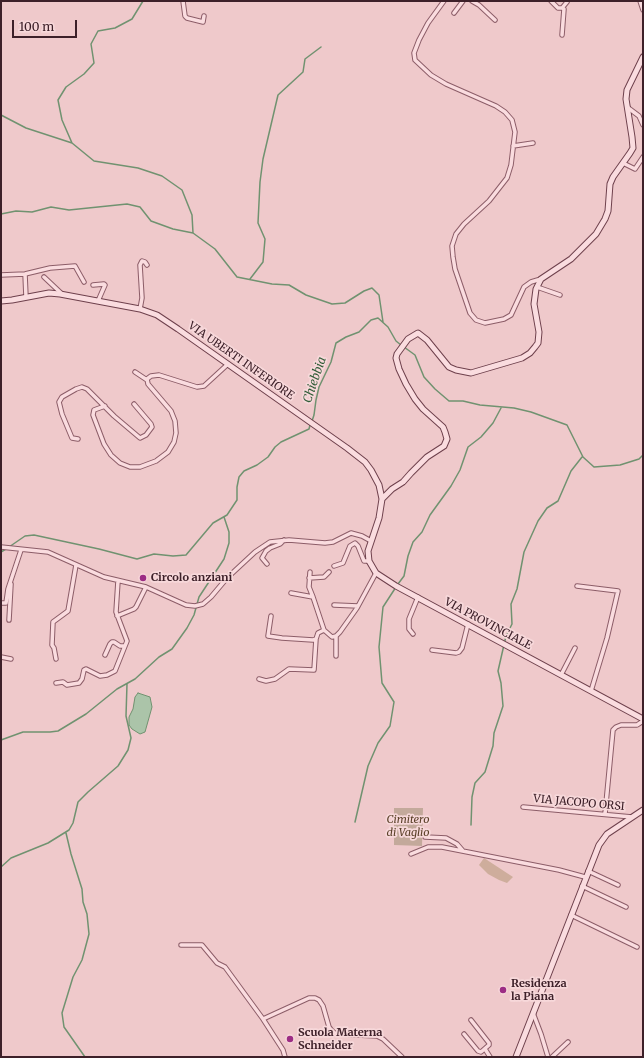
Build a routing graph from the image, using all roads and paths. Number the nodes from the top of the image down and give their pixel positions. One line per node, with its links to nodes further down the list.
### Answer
1 (183, 1): 11 (street)
2 (444, 1): 18 (street)
3 (463, 1): 10 (street)
4 (472, 1): 12 (street)
5 (551, 1): 8 (street)
6 (640, 1): 9 (street)
7 (567, 2): 8 (street)
8 (562, 8): 13 (street)
9 (643, 10)
10 (454, 13)
11 (204, 16)
12 (494, 20)
13 (562, 34)
14 (643, 57): 15 (street)
15 (626, 106): 16 (street); 20 (street)
16 (643, 124)
17 (533, 143): 18 (street)
18 (514, 146): 25 (street)
19 (643, 157): 20 (street)
20 (623, 163): 25 (street)
21 (147, 265): 34 (street)
22 (25, 274): 23 (street); 26 (street); 31 (street)
23 (1, 275)
24 (44, 277): 29 (street)
25 (542, 278): 28 (street)
26 (84, 282)
27 (94, 285): 33 (street)
28 (537, 287): 30 (street); 42 (street)
29 (63, 295): 31 (street, VIA UBERTI INFERIORE); 33 (street, VIA UBERTI INFERIORE)
30 (560, 295)
31 (26, 297): 32 (street, VIA UBERTI INFERIORE)
32 (1, 301)
33 (98, 301): 34 (street, VIA UBERTI INFERIORE)
34 (140, 309): 35 (street, VIA UBERTI INFERIORE)
35 (228, 364): 37 (street); 41 (street, VIA UBERTI INFERIORE)
36 (135, 372): 37 (street)
37 (147, 380): 39 (street)
38 (134, 404): 39 (street)
39 (105, 406): 40 (street)
40 (78, 439)
41 (379, 485): 42 (street); 43 (street, VIA UBERTI INFERIORE)
42 (392, 489): 43 (street)
43 (382, 499): 45 (street, VIA UBERTI INFERIORE)
44 (284, 540): 45 (street); 49 (street); 59 (street)
45 (371, 541): 48 (street, VIA UBERTI INFERIORE)
46 (2, 548): 47 (street)
47 (21, 550): 50 (street); 57 (street)
48 (369, 561): 51 (street); 54 (street)
49 (267, 564)
50 (76, 565): 56 (street); 81 (street)
51 (334, 566)
52 (310, 572): 55 (street)
53 (329, 572): 55 (street)
54 (376, 573): 62 (street, VIA PROVINCIALE); 65 (street)
55 (309, 578): 61 (street)
56 (118, 580): 59 (street); 66 (street)
57 (11, 581): 63 (street); 68 (street)
58 (577, 586): 85 (street)
59 (146, 587): 66 (street)
60 (291, 593): 61 (street)
61 (313, 597): 70 (street)
62 (418, 597): 69 (street, VIA PROVINCIALE); 71 (street)
63 (1, 603)
64 (334, 605): 65 (street)
65 (358, 606): 72 (street)
66 (117, 616): 74 (street)
67 (271, 616): 73 (street)
68 (9, 620)
69 (468, 624): 76 (street); 82 (street, VIA PROVINCIALE)
70 (324, 630): 72 (street); 73 (street)
71 (413, 634)
72 (336, 636): 78 (street)
73 (316, 639): 83 (street)
74 (124, 646): 77 (street); 84 (street)
75 (575, 648): 82 (street)
76 (432, 650)
77 (105, 655)
78 (336, 656)
79 (1, 658): 80 (street)
80 (11, 659)
81 (56, 659)
82 (561, 675): 85 (street, VIA PROVINCIALE)
83 (259, 679)
84 (56, 683)
85 (591, 691): 86 (street, VIA PROVINCIALE)
86 (643, 720): 89 (street)
87 (523, 807): 89 (street, VIA JACOPO ORSI)
88 (643, 810): 90 (street)
89 (605, 814): 90 (street, VIA JACOPO ORSI)
90 (633, 817): 94 (street)
91 (425, 837): 92 (street)
92 (464, 852): 93 (street); 95 (street)
93 (411, 854)
94 (588, 871): 95 (street); 96 (street)
95 (585, 877): 97 (street)
96 (618, 885)
97 (582, 886): 98 (street); 99 (street)
98 (626, 907)
99 (570, 915): 101 (street); 102 (street)
100 (181, 944): 103 (street)
101 (637, 947)
102 (533, 1013): 111 (street); 112 (street)
103 (263, 1019): 108 (street); 109 (street)
104 (471, 1020): 107 (street)
105 (464, 1034): 107 (street)
106 (568, 1042): 113 (street)
107 (485, 1049): 110 (street)
108 (285, 1057)
109 (402, 1057)
110 (490, 1057)
111 (516, 1057)
112 (548, 1057)
113 (552, 1057)

